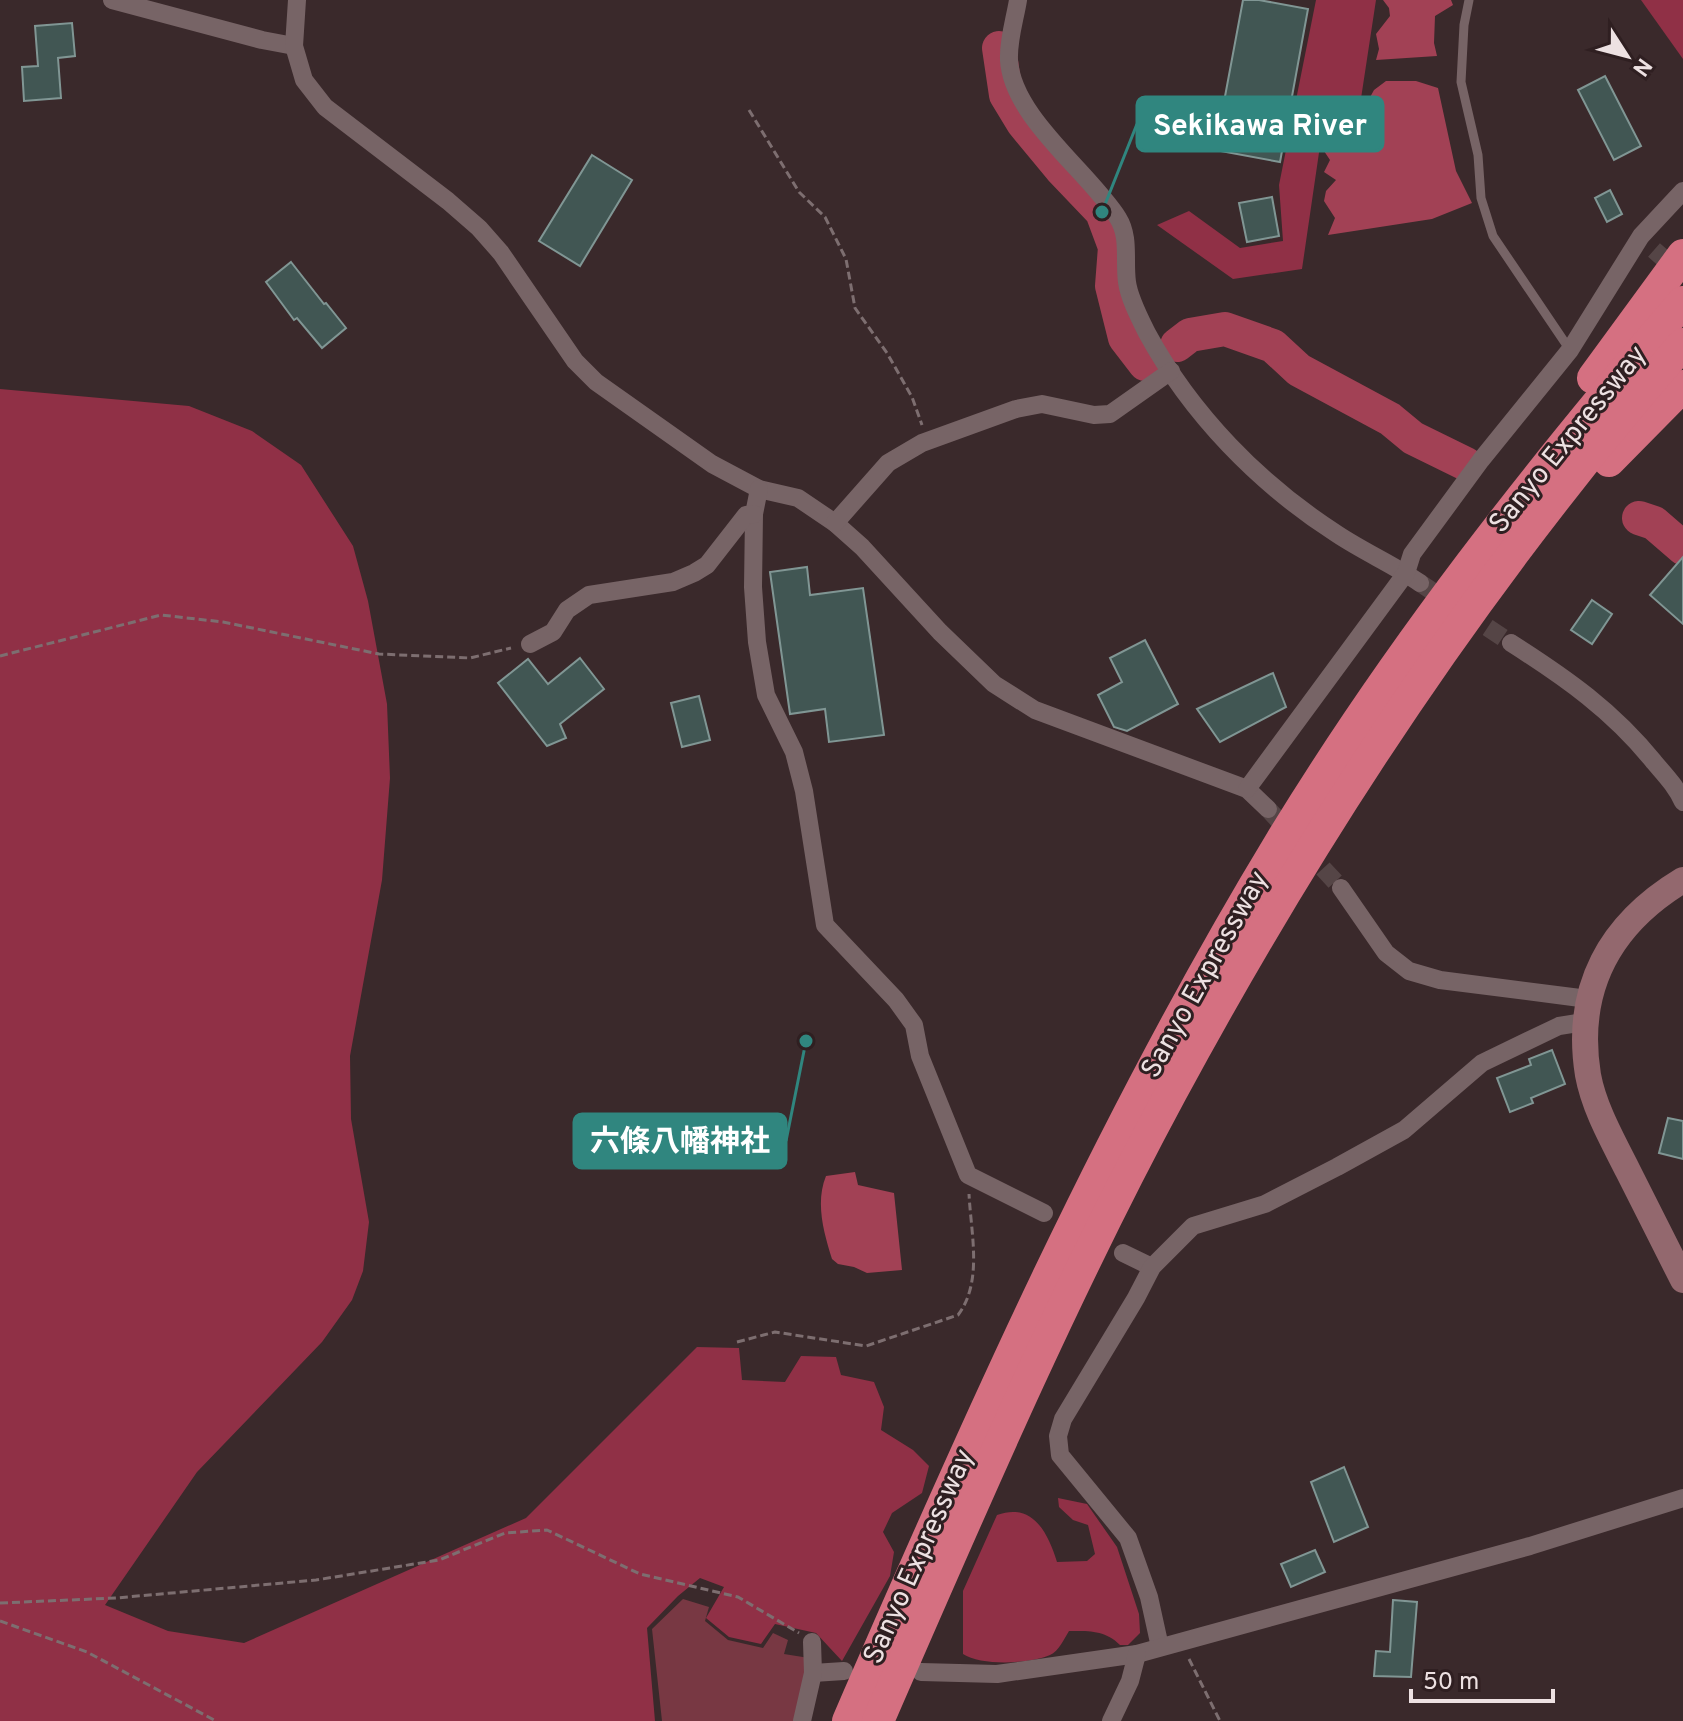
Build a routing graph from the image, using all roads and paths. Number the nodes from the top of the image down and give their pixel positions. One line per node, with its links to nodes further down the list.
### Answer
1 (112, 0): 5 (street)
2 (297, 0): 5 (street)
3 (1018, 0): 13 (street)
4 (1469, 0): 12 (lane)
5 (294, 46): 16 (street)
6 (749, 110): 15 (path)
7 (1683, 191): 8 (street)
8 (1641, 236): 9 (street); 12 (street)
9 (1669, 253): 23 (highway)
10 (1683, 302): 23 (highway, Sanyo Expressway)
11 (1683, 344): 20 (highway, Sanyo Expressway)
12 (1570, 350): 19 (street)
13 (1171, 371): 15 (street); 19 (street)
14 (1683, 386): 20 (highway)
15 (922, 443): 18 (street)
16 (759, 489): 17 (street); 18 (street)
17 (754, 514): 22 (street); 31 (street)
18 (835, 523): 25 (street)
19 (1413, 578): 25 (street)
20 (1492, 582): 50 (highway, Sanyo Expressway)
21 (1511, 643): 26 (street)
22 (530, 644): 24 (path)
23 (1407, 651): 49 (highway, Sanyo Expressway)
24 (0, 656)
25 (1247, 789): 27 (street)
26 (1683, 802)
27 (1268, 809)
28 (1683, 880): 30 (street)
29 (1341, 888): 30 (street)
30 (1586, 1010): 34 (street); 35 (street)
31 (968, 1175): 32 (street); 36 (path)
32 (1044, 1213)
33 (1123, 1253): 34 (street)
34 (1152, 1267): 42 (street)
35 (1683, 1280)
36 (737, 1342)
37 (1683, 1498): 40 (street)
38 (0, 1603): 41 (path)
39 (0, 1621): 47 (path)
40 (1184, 1640): 42 (street); 52 (path)
41 (812, 1642): 46 (street)
42 (1160, 1647): 43 (street)
43 (1137, 1654): 45 (street); 51 (street)
44 (844, 1671): 46 (street)
45 (921, 1672)
46 (813, 1673): 48 (street)
47 (216, 1721)
48 (802, 1721)
49 (848, 1721)
50 (878, 1721)
51 (1111, 1721)
52 (1220, 1721)

